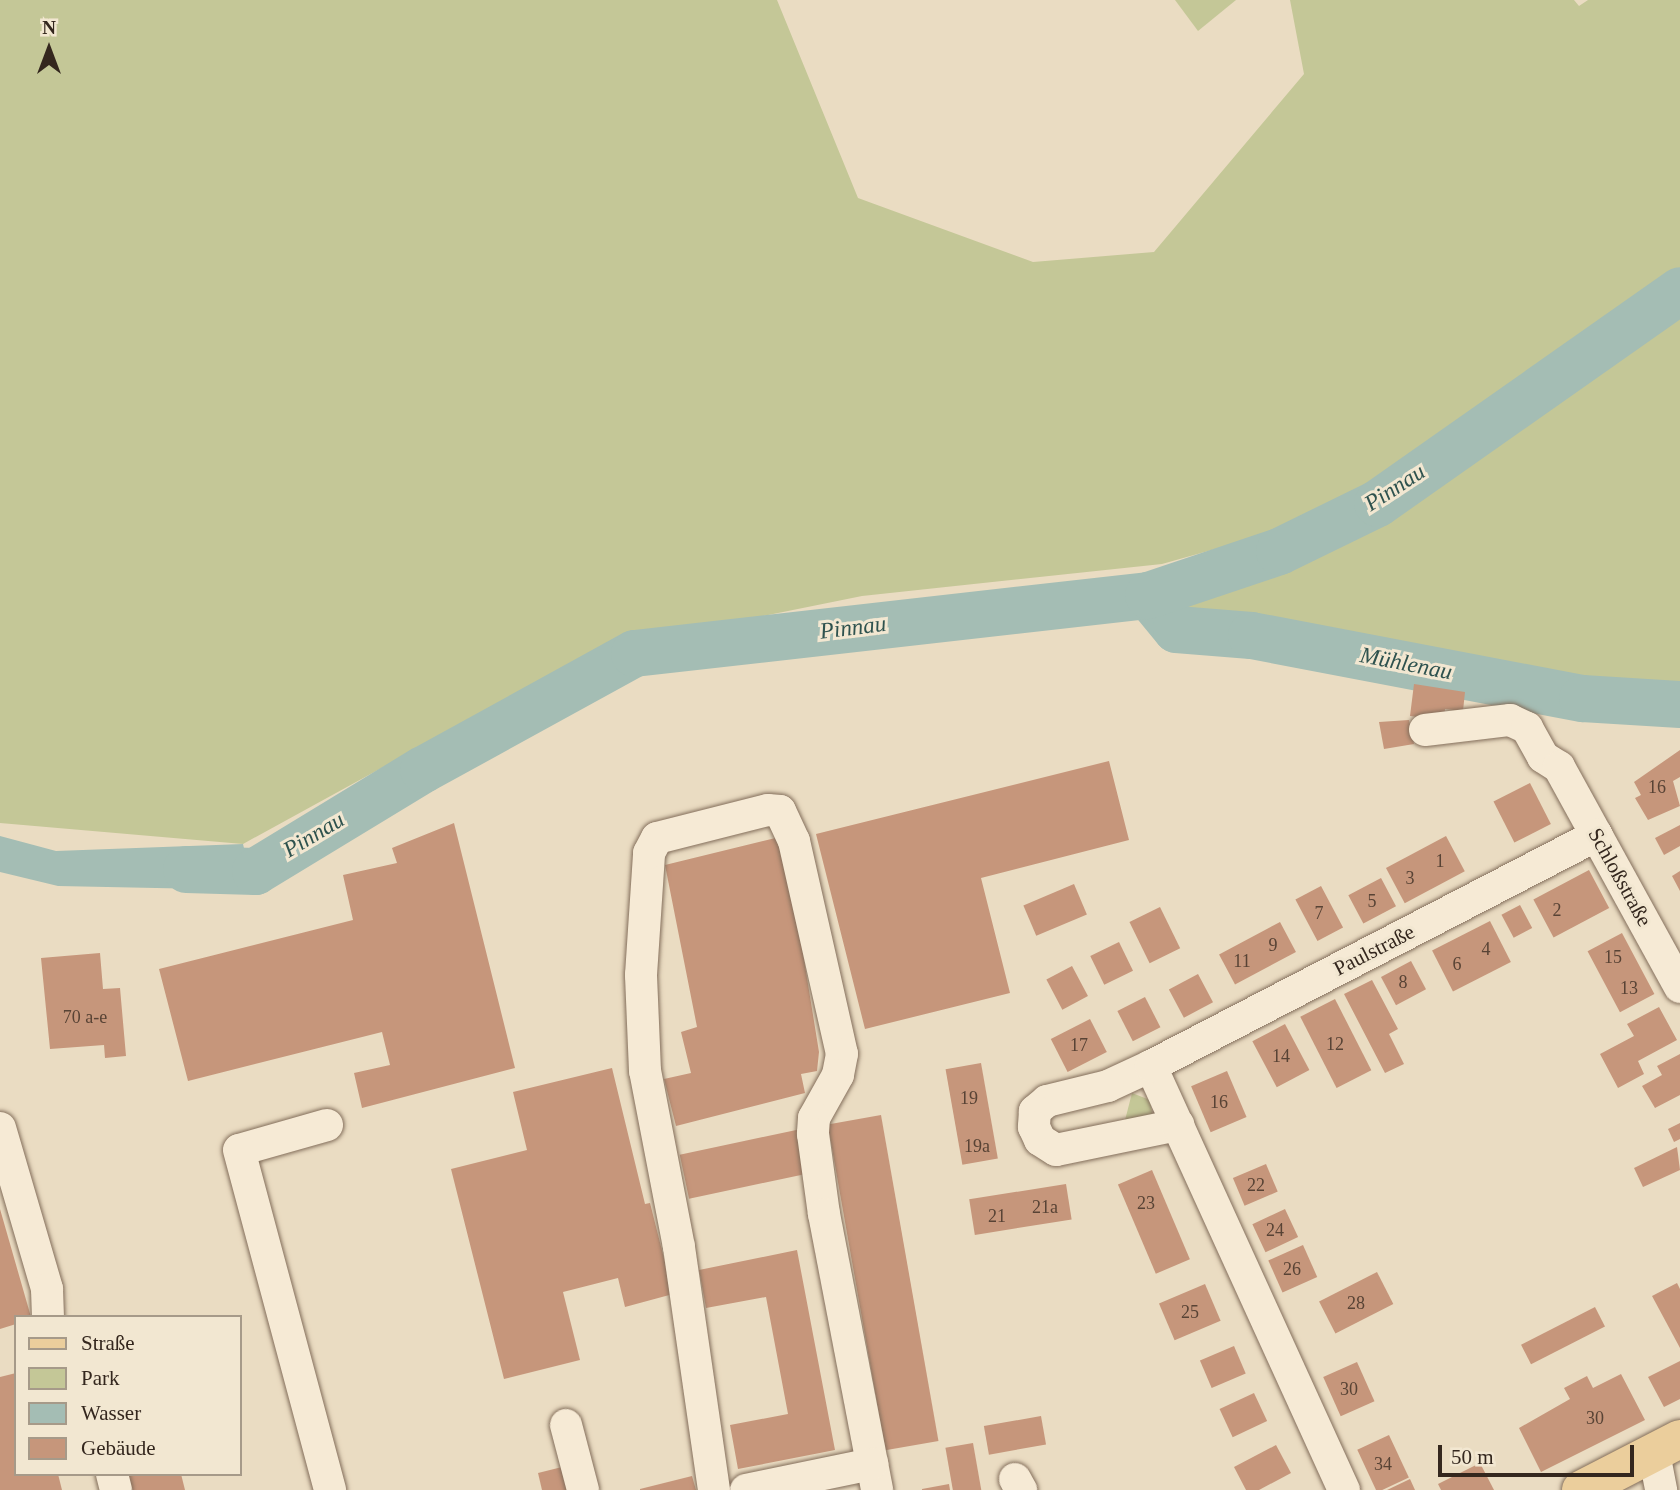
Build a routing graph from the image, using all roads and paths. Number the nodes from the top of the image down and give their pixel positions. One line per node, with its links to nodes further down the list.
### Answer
1 (1425, 730): 2 (street, Schloßstraße)
2 (1597, 835): 3 (street, Schloßstraße); 4 (street, Paulstraße)
3 (1680, 987)
4 (1151, 1066): 6 (street); 6 (street, Paulstraße)
5 (327, 1125): 12 (street)
6 (1178, 1125): 16 (street)
7 (0, 1128): 8 (street)
8 (48, 1315)
9 (566, 1425): 13 (street)
10 (1667, 1446): 17 (main road); 18 (street)
11 (875, 1477): 14 (street); 15 (street)
12 (330, 1490)
13 (583, 1490)
14 (714, 1490)
15 (746, 1490)
16 (1344, 1490)
17 (1581, 1490)
18 (1661, 1490)

